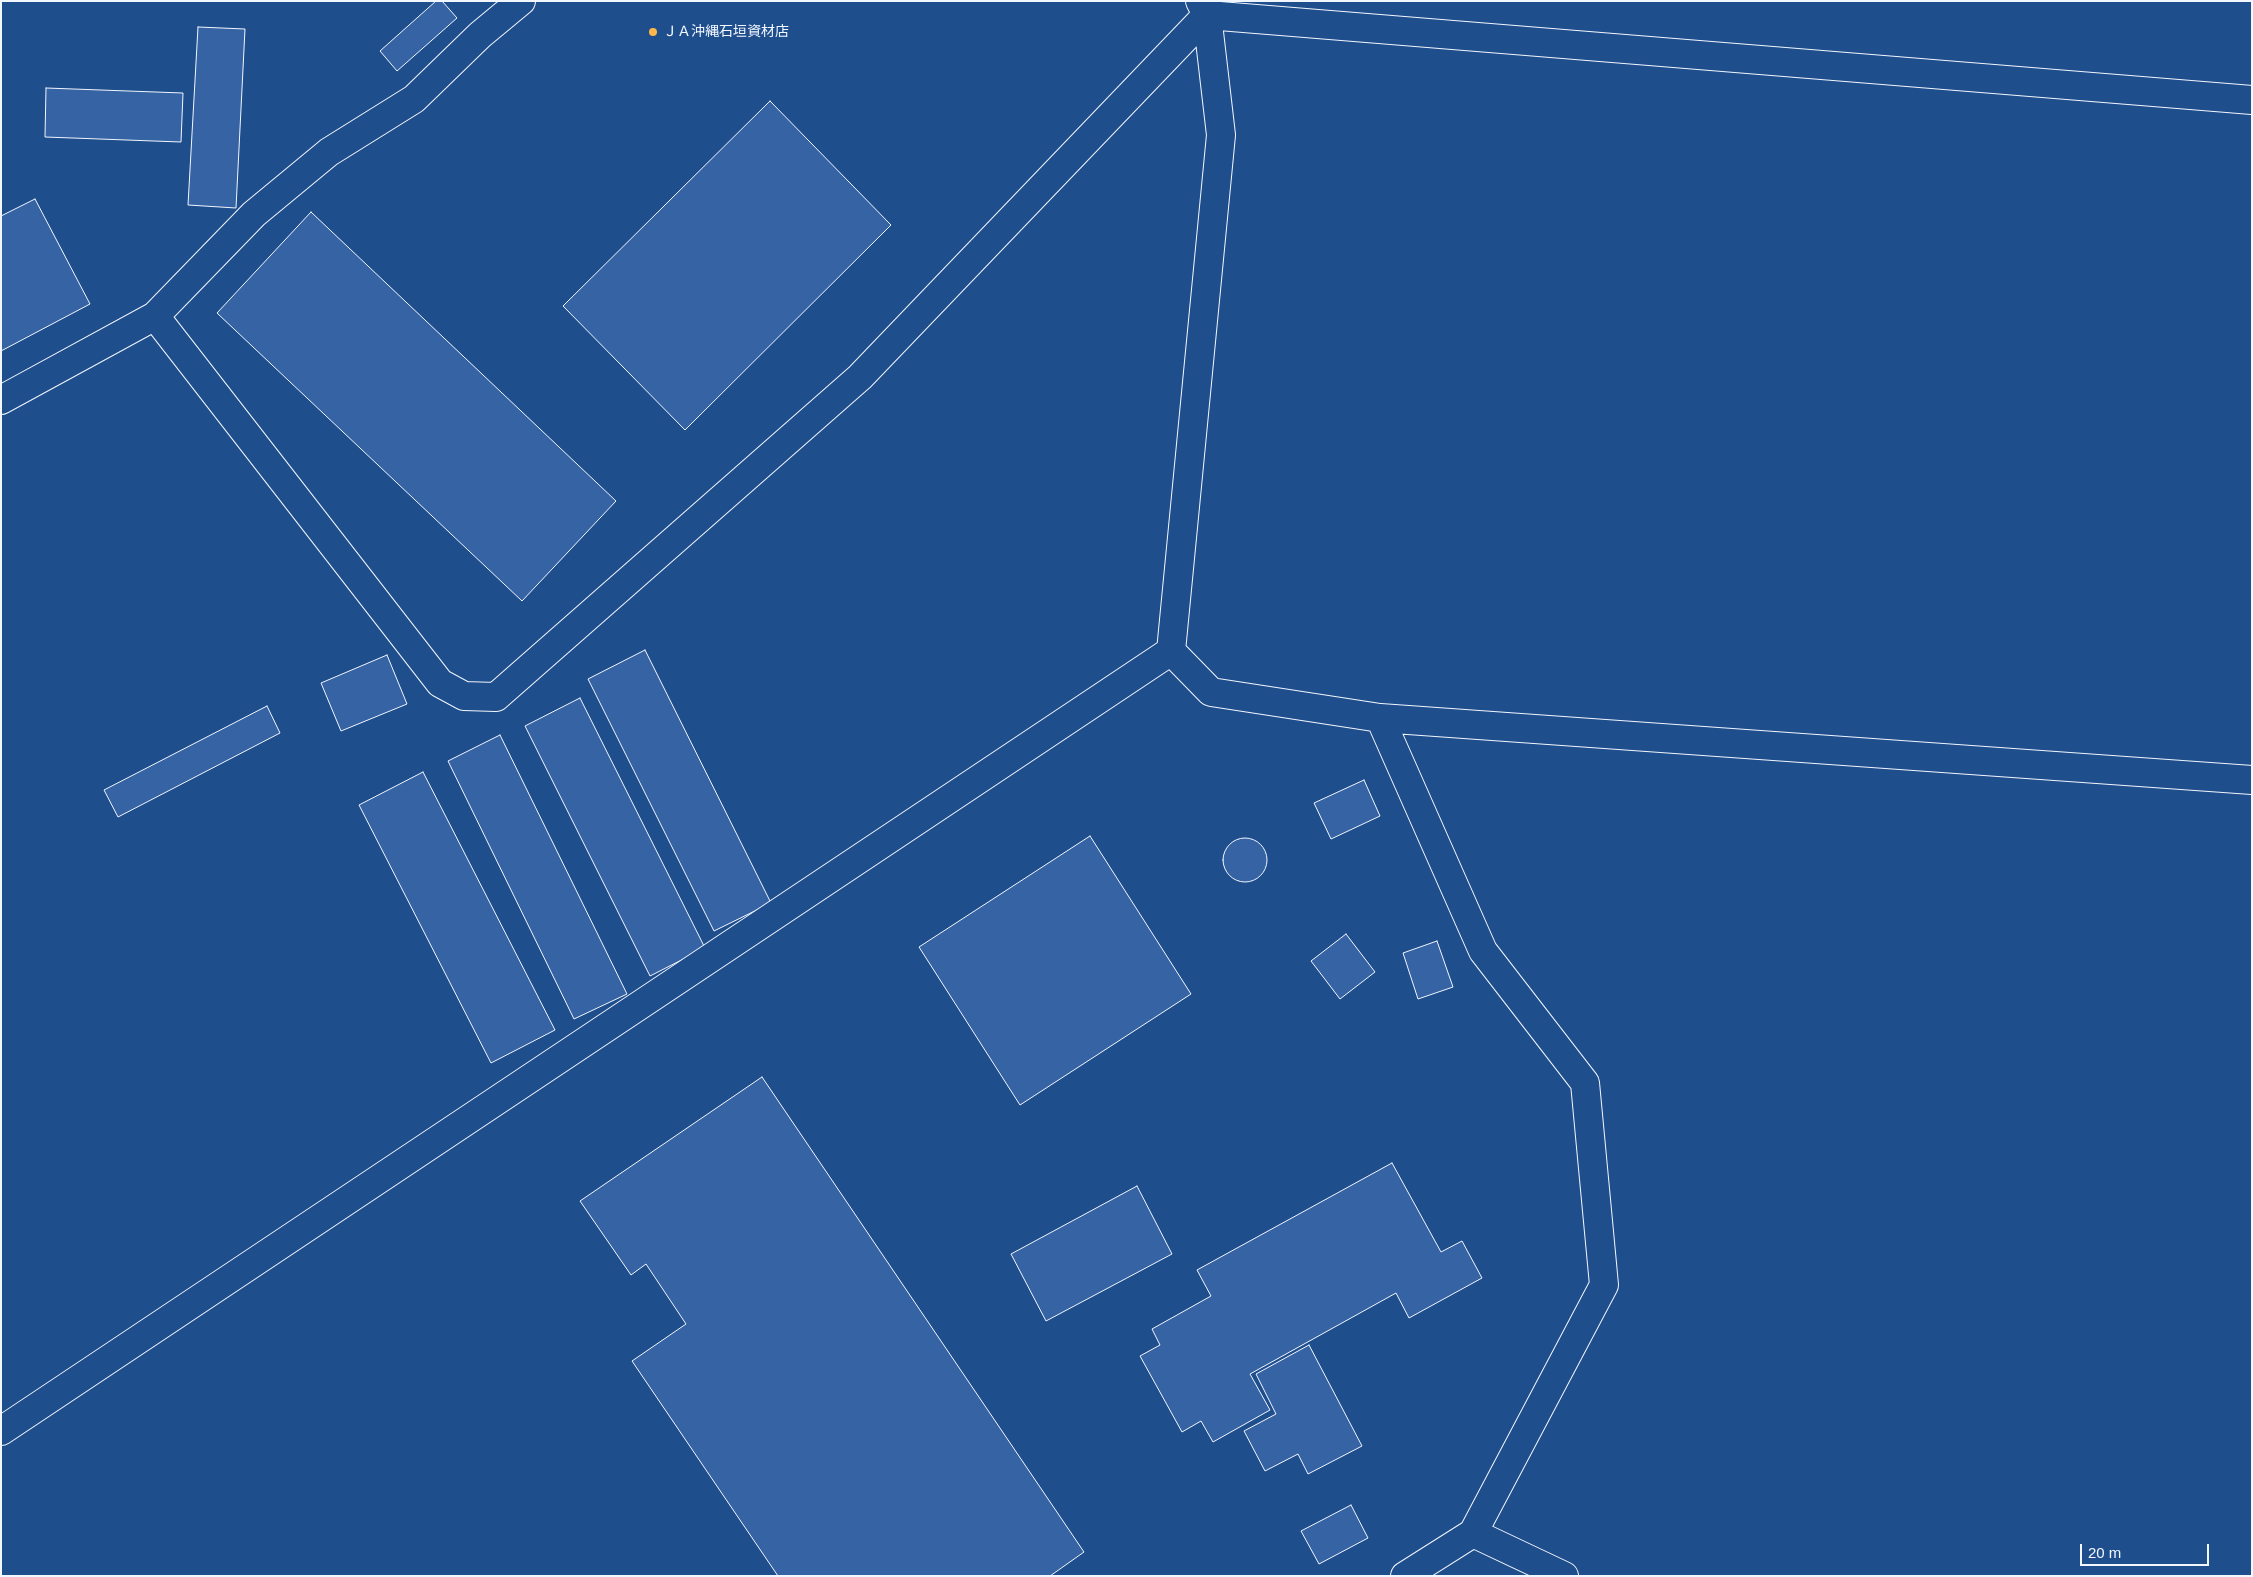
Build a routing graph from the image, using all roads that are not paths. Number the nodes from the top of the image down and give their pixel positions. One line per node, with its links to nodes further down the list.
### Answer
1 (521, 1): 4 (street)
2 (1204, 8): 3 (street); 4 (street); 6 (street)
3 (2252, 100)
4 (155, 316): 5 (street)
5 (1, 400)
6 (1172, 651): 7 (street); 9 (street)
7 (1380, 718): 8 (street); 10 (street)
8 (2252, 780)
9 (1, 1431)
10 (1473, 1533): 11 (street); 12 (street)
11 (1405, 1576)
12 (1564, 1576)

